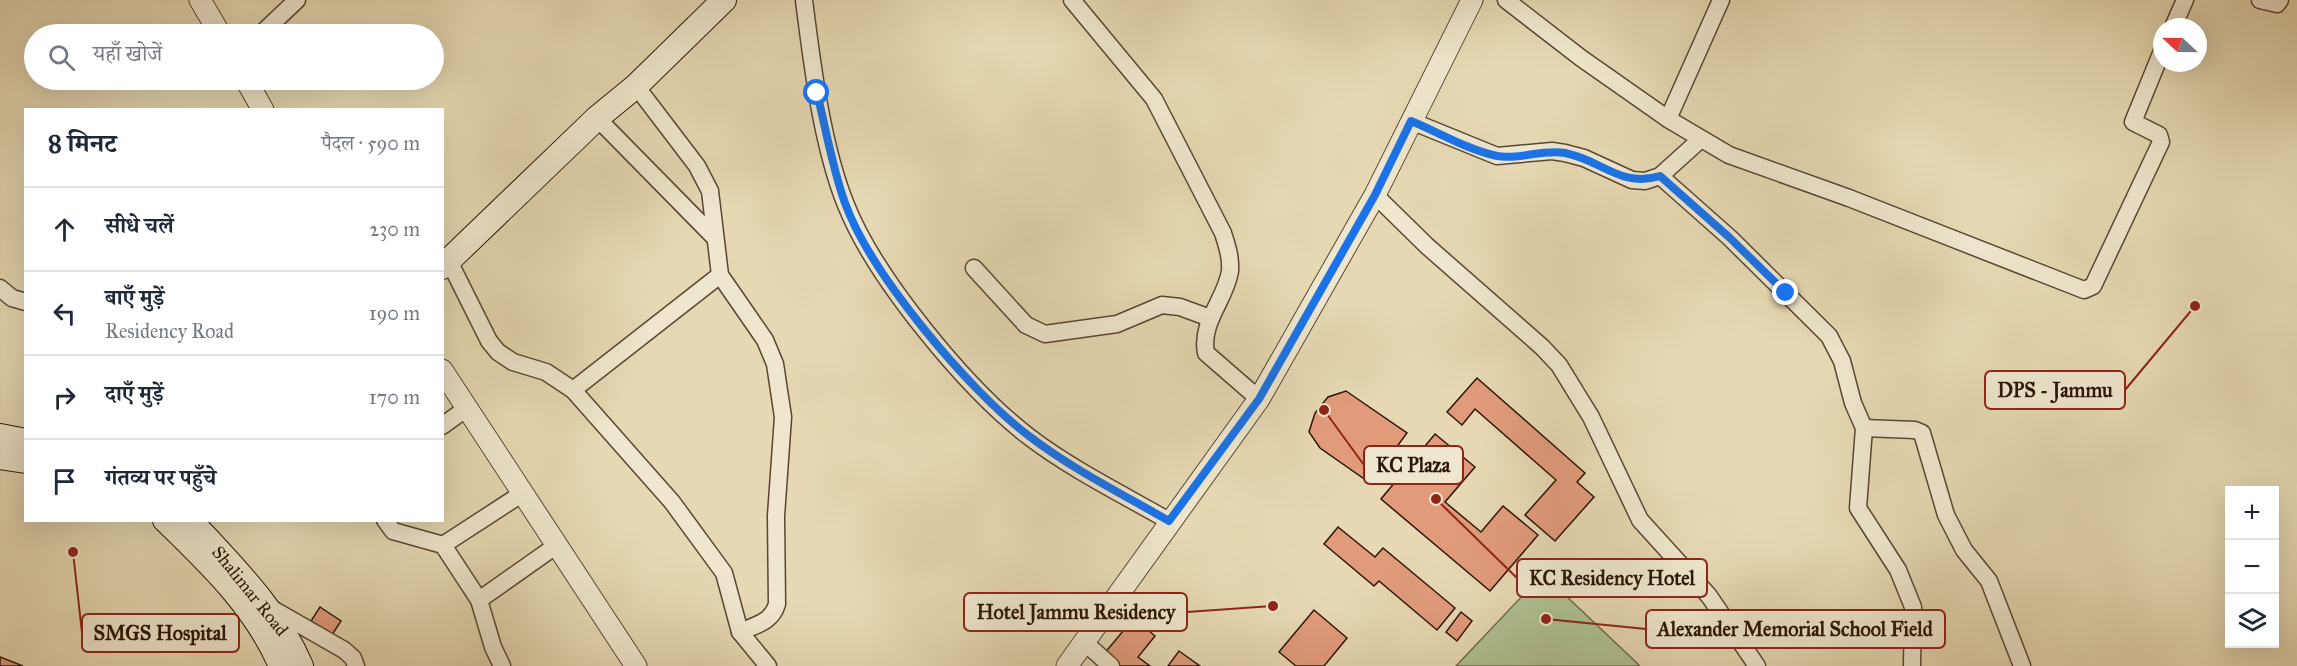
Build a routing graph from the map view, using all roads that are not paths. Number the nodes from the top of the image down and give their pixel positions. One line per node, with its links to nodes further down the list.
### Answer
1 (200, 0): 13 (street)
2 (297, 0): 14 (street)
3 (724, 0): 16 (main road)
4 (804, 0): 43 (street)
5 (1072, 0): 31 (street)
6 (1472, 0): 21 (street)
7 (1506, 0): 20 (street)
8 (1721, 0): 20 (street)
9 (2185, 0): 12 (street)
10 (2260, 0): 11 (street)
11 (2280, 0)
12 (2177, 18)
13 (214, 24)
14 (272, 24)
15 (2153, 72): 22 (street)
16 (636, 86): 19 (main road); 25 (street)
17 (252, 90): 18 (street)
18 (262, 108)
19 (597, 118): 25 (street); 26 (main road)
20 (1668, 118): 22 (street)
21 (1411, 121): 23 (street); 24 (street)
22 (1701, 139): 23 (street)
23 (1660, 176): 37 (street)
24 (1375, 195): 34 (street); 61 (street)
25 (715, 238): 28 (street)
26 (446, 264): 33 (street)
27 (974, 268): 31 (street)
28 (720, 275): 33 (street); 51 (street)
29 (0, 288): 30 (street)
30 (24, 301)
31 (1210, 318): 34 (street)
32 (444, 373): 35 (street)
33 (573, 390): 51 (street)
34 (1259, 399): 43 (street)
35 (467, 408): 36 (street); 42 (street)
36 (444, 425)
37 (1864, 428): 62 (street); 63 (street)
38 (0, 436): 39 (main road)
39 (24, 441)
40 (0, 457): 41 (main road)
41 (24, 461)
42 (523, 493): 47 (street); 48 (street)
43 (1169, 521): 52 (street)
44 (167, 522): 53 (main road)
45 (192, 522): 50 (main road, Shalimar Road)
46 (386, 522): 47 (street)
47 (443, 545): 49 (street)
48 (557, 545): 49 (street); 57 (street)
49 (479, 600): 56 (street)
50 (267, 605): 54 (main road, Shalimar Road); 55 (street)
51 (740, 632): 58 (street)
52 (1083, 641): 59 (street); 60 (street)
53 (281, 666)
54 (302, 666)
55 (356, 666)
56 (502, 666)
57 (636, 666)
58 (768, 666)
59 (1066, 666)
60 (1111, 666)
61 (1757, 666)
62 (1912, 666)
63 (2022, 666)

